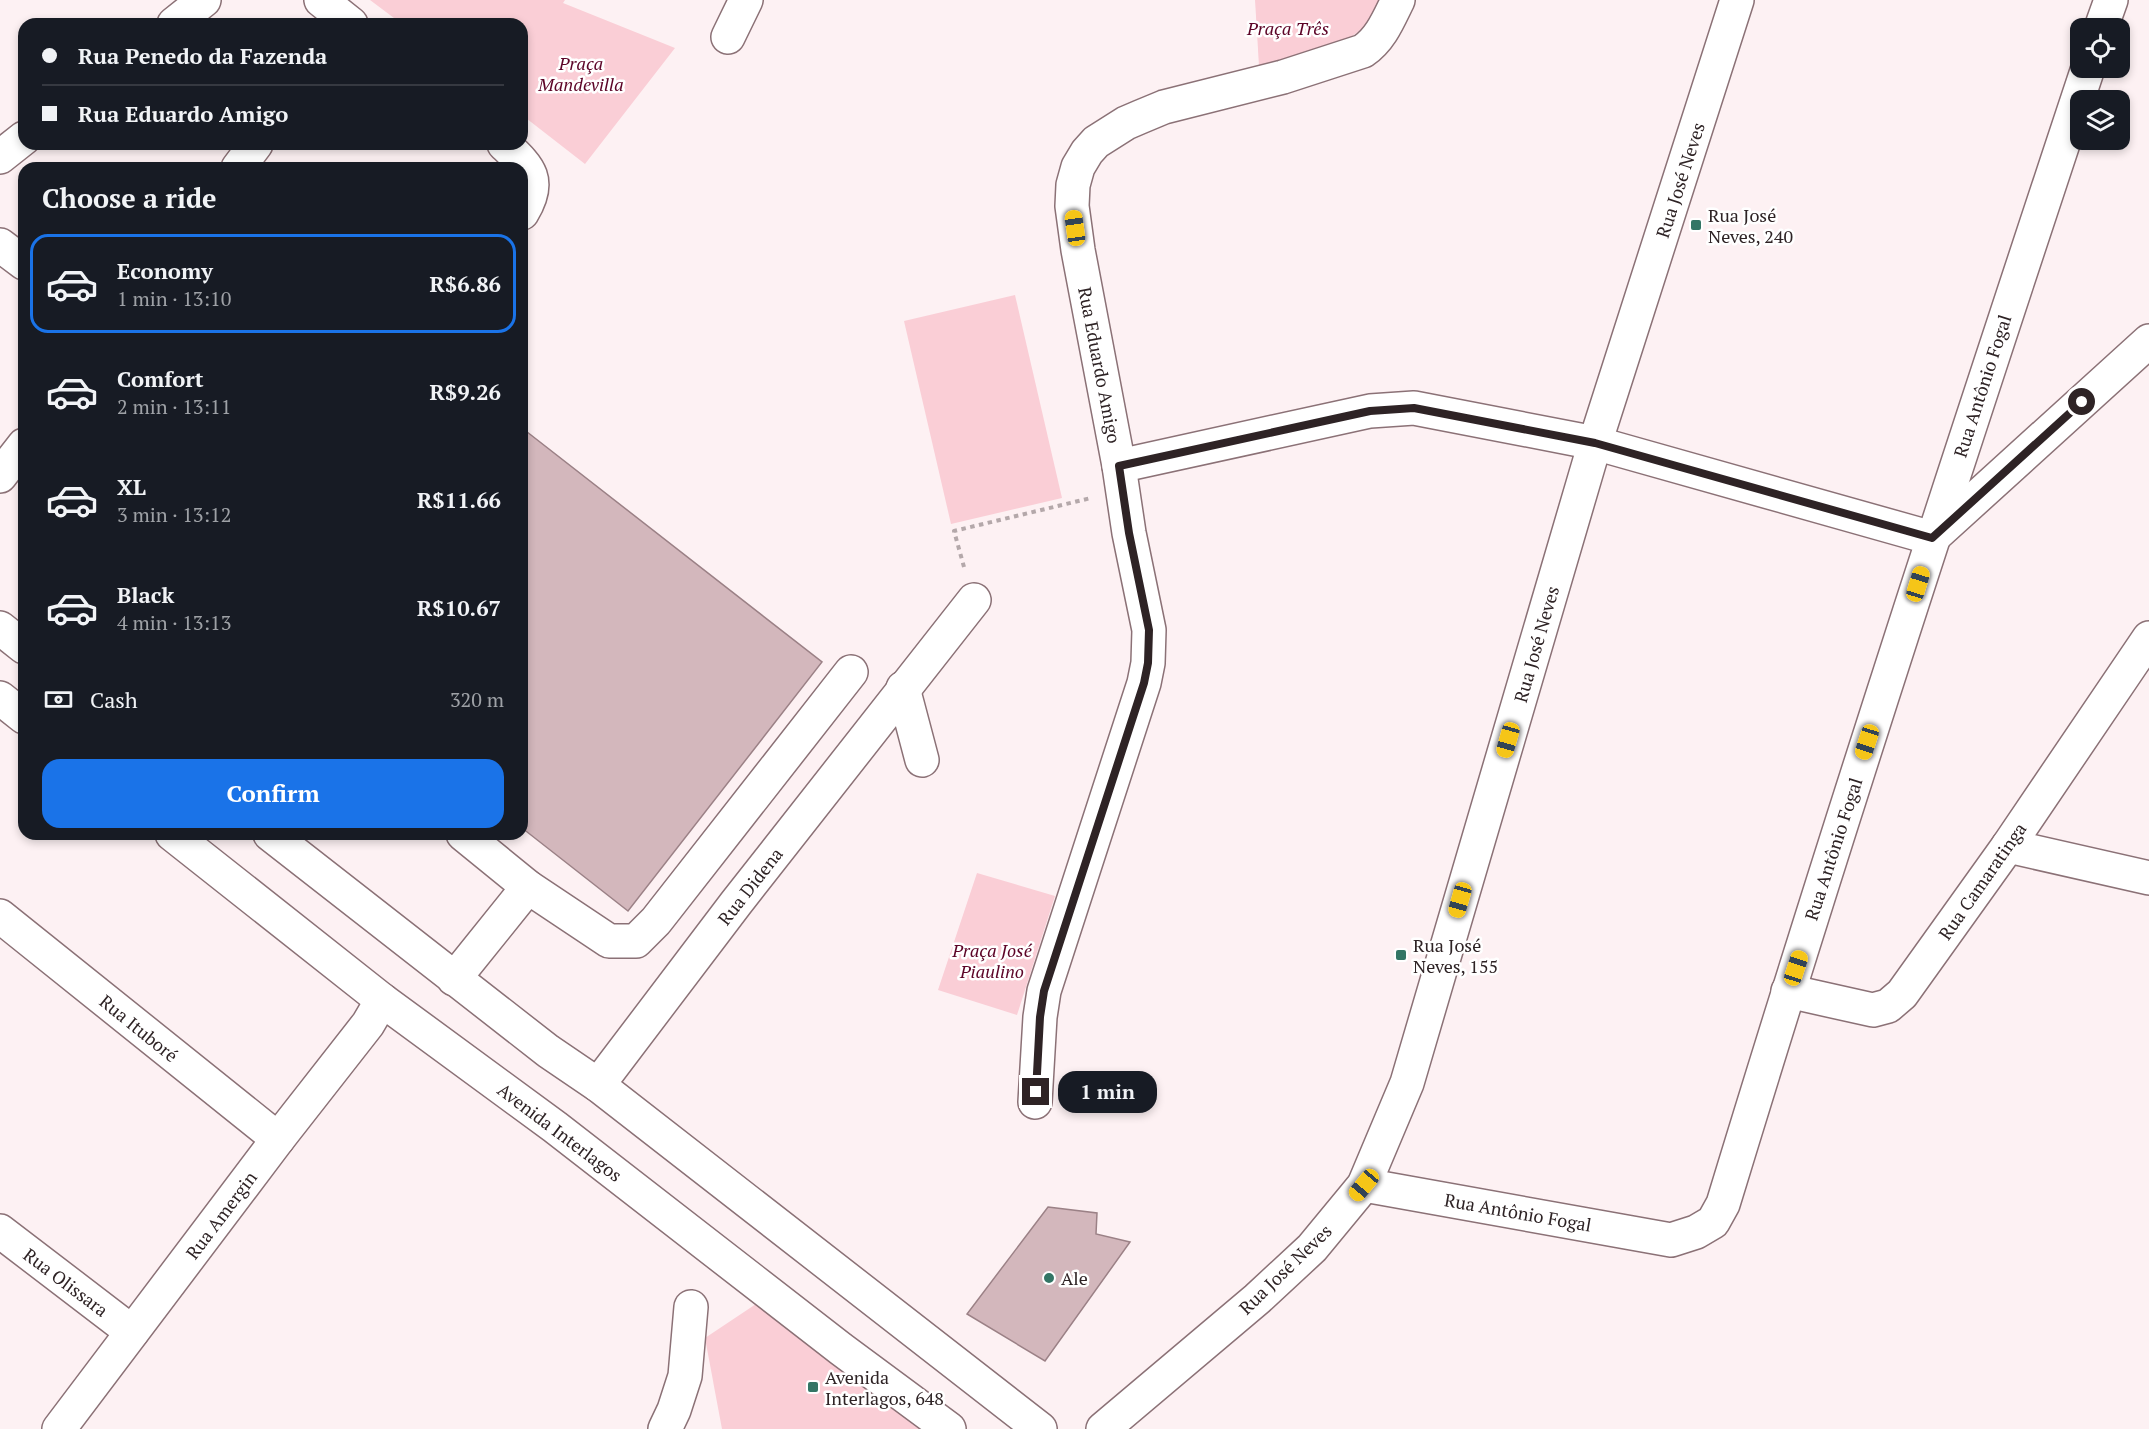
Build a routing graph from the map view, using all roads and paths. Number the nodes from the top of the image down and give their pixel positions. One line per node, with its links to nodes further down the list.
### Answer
1 (204, 0): 7 (street)
2 (321, 0): 8 (street)
3 (746, 0): 10 (street)
4 (1398, 0): 24 (street, Rua Eduardo Amigo)
5 (1737, 0): 21 (street, Rua José Neves)
6 (2111, 0): 9 (street)
7 (182, 18)
8 (343, 18)
9 (2105, 18)
10 (728, 36)
11 (2085, 78): 25 (street, Rua Antônio Fogal)
12 (18, 143): 14 (street)
13 (510, 150): 15 (street)
14 (0, 157)
15 (523, 162)
16 (528, 168): 17 (street)
17 (528, 200)
18 (0, 245): 19 (street)
19 (18, 258)
20 (2149, 341): 25 (street)
21 (1595, 443): 24 (street); 25 (street); 48 (street, Rua José Neves)
22 (18, 453): 23 (street)
23 (0, 476)
24 (1121, 478): 26 (path); 46 (street, Rua Eduardo Amigo)
25 (1932, 538): 43 (street, Rua Antônio Fogal)
26 (974, 600): 31 (street, Rua Didena)
27 (0, 628): 29 (street)
28 (2149, 638): 38 (street, Rua Camaratinga)
29 (18, 642)
30 (851, 672): 40 (street)
31 (903, 688): 34 (street); 45 (street, Rua Didena)
32 (0, 698): 33 (street)
33 (18, 712)
34 (922, 760)
35 (180, 840): 44 (street, Avenida Interlagos)
36 (278, 840): 42 (street)
37 (470, 840): 40 (street)
38 (2008, 846): 39 (street); 43 (street, Rua Camaratinga)
39 (2149, 878)
40 (528, 887): 42 (street)
41 (0, 916): 47 (street, Rua Ituboré)
42 (454, 979): 45 (street)
43 (1788, 991): 48 (street, Rua Antônio Fogal)
44 (382, 1000): 47 (street, Rua Amergin); 55 (street, Avenida Interlagos)
45 (598, 1085): 52 (street)
46 (1035, 1102)
47 (278, 1140): 51 (street, Rua Amergin)
48 (1364, 1185): 56 (street, Rua José Neves)
49 (0, 1232): 51 (street, Rua Olissara)
50 (691, 1307): 54 (street)
51 (132, 1332): 53 (street, Rua Amergin)
52 (1021, 1424)
53 (58, 1429)
54 (665, 1429)
55 (949, 1429)
56 (1103, 1429)

